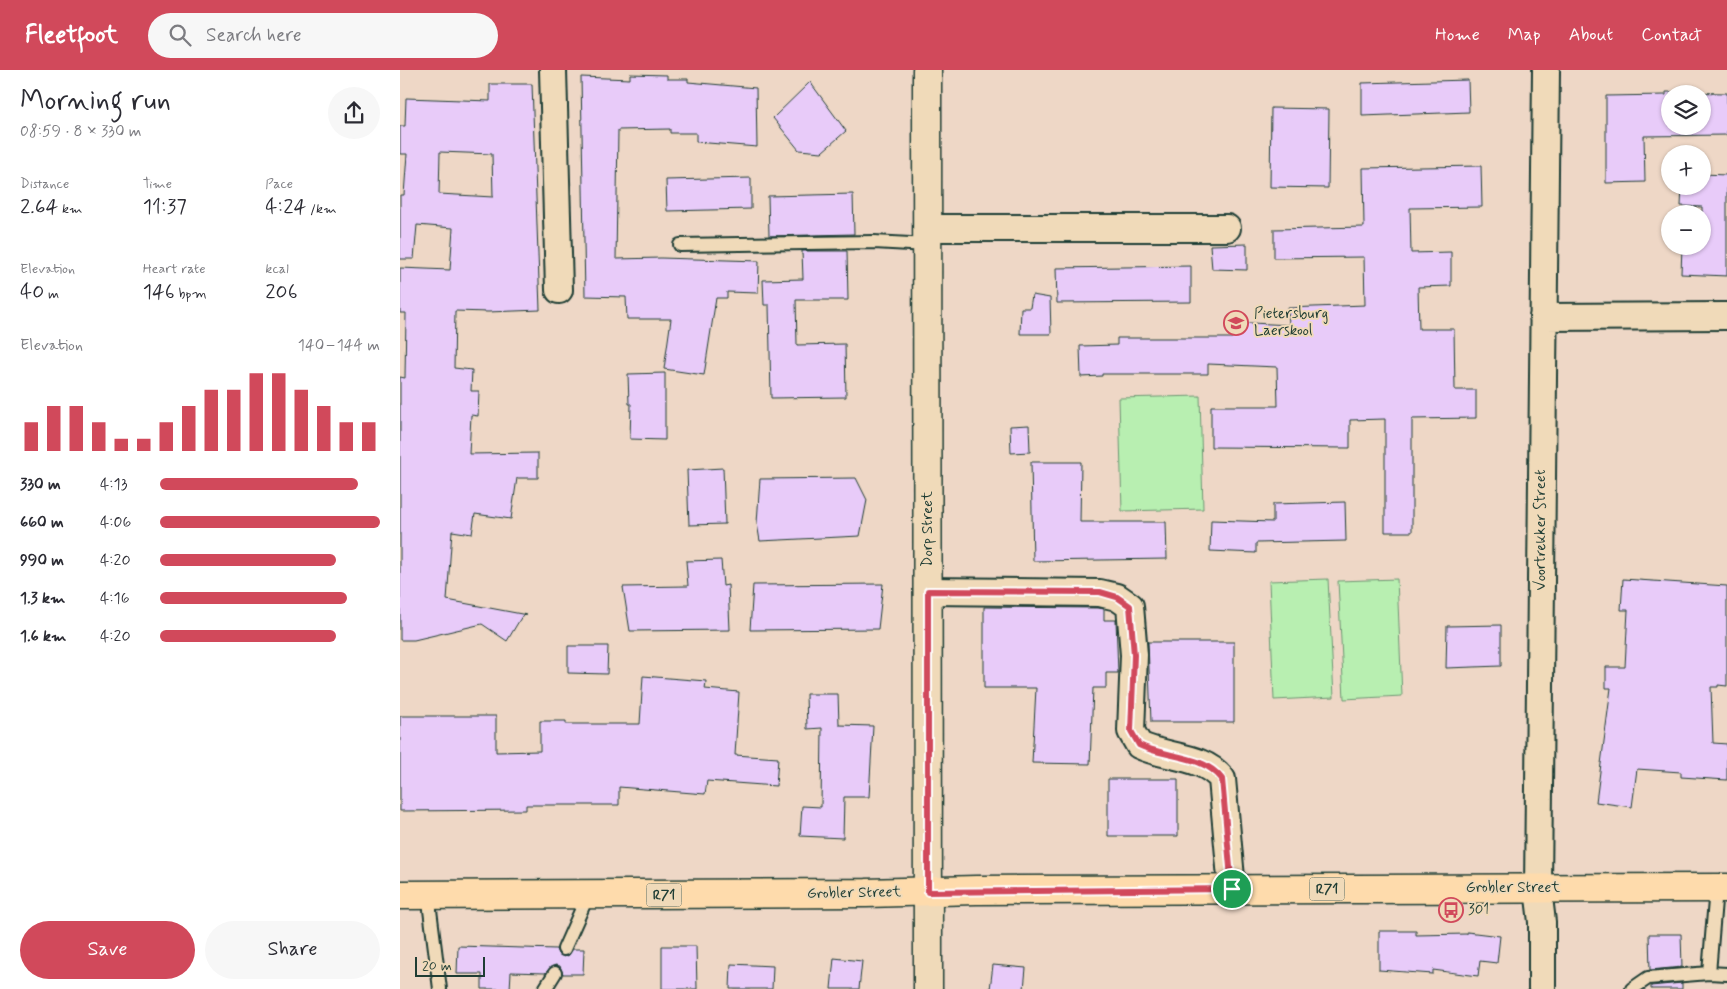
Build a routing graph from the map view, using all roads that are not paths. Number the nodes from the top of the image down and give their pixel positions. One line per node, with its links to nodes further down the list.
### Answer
1 (553, 70): 7 (street)
2 (927, 70): 5 (street, Dorp Street)
3 (1546, 70): 9 (street, Voortrekker Street)
4 (1227, 228): 5 (street)
5 (928, 236): 6 (lane); 10 (street, Dorp Street)
6 (680, 245)
7 (559, 290)
8 (1727, 316): 9 (street)
9 (1543, 317): 13 (street, Voortrekker Street)
10 (928, 591): 12 (street); 14 (street, Dorp Street)
11 (1722, 888): 13 (main road, Grobler Street / R71); 20 (lane)
12 (1232, 889): 13 (main road, Grobler Street / R71); 14 (main road, Grobler Street / R71)
13 (1538, 889): 25 (street, Voortrekker Street)
14 (928, 892): 17 (main road, Grobler Street / R71); 24 (street, Dorp Street)
15 (428, 894): 16 (main road, Grobler Street / R71); 17 (main road, Grobler Street / R71); 22 (lane)
16 (400, 895)
17 (588, 895): 18 (lane)
18 (564, 949)
19 (554, 973): 23 (lane)
20 (1709, 973): 21 (lane); 26 (lane)
21 (1727, 974)
22 (440, 989)
23 (545, 989)
24 (928, 989)
25 (1542, 989)
26 (1632, 989)

